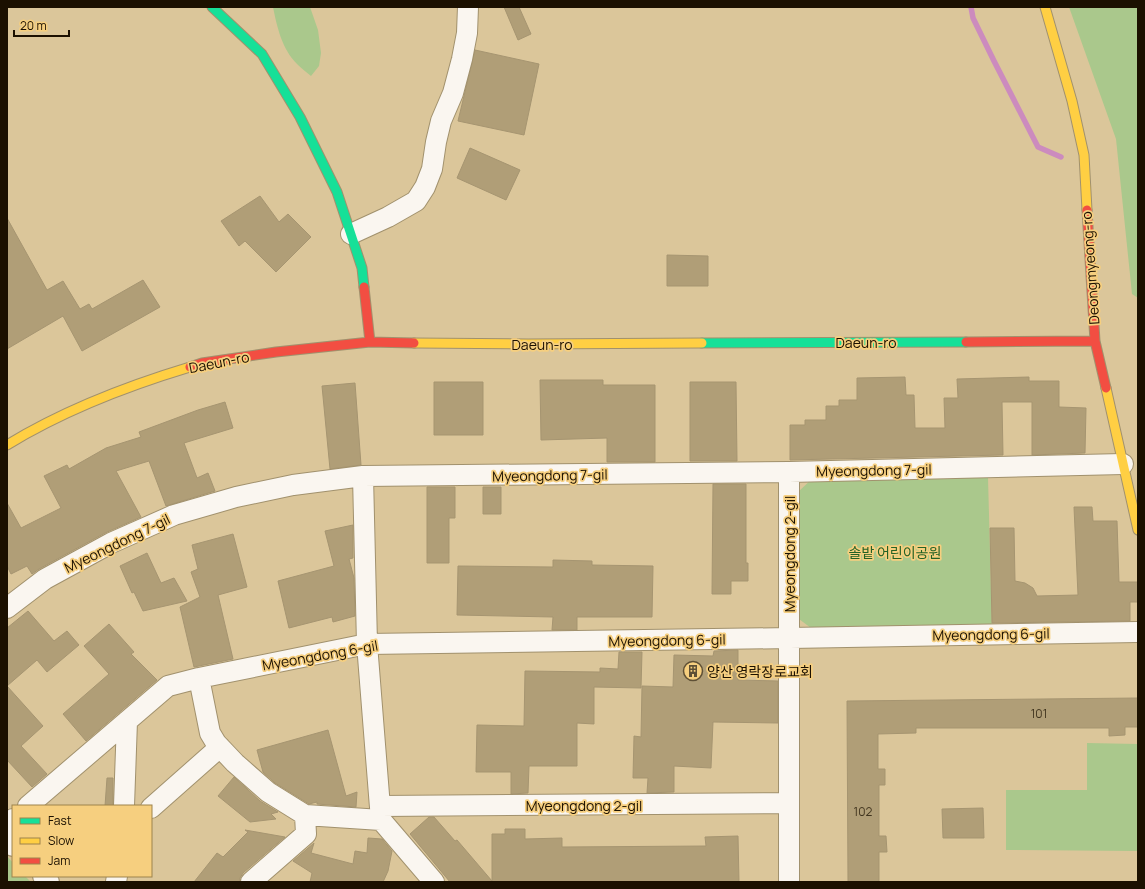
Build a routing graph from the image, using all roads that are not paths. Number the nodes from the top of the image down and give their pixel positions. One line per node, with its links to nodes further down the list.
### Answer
1 (212, 7): 4 (main road)
2 (468, 7): 4 (street)
3 (1045, 7): 5 (main road, Deongmyeong-ro)
4 (351, 234): 6 (main road)
5 (1095, 341): 6 (main road, Daeun-ro); 8 (main road, Deongmyeong-ro)
6 (370, 342): 7 (main road, Daeun-ro)
7 (7, 445)
8 (1123, 464): 9 (street, Myeongdong 7-gil); 11 (main road, Deongmyeong-ro)
9 (789, 472): 10 (street, Myeongdong 7-gil); 14 (street, Myeongdong 2-gil)
10 (363, 476): 12 (street, Myeongdong 7-gil); 15 (street)
11 (1138, 530)
12 (7, 608)
13 (1138, 632): 14 (street, Myeongdong 6-gil)
14 (790, 638): 15 (street, Myeongdong 6-gil); 19 (street, Myeongdong 2-gil)
15 (367, 644): 16 (street, Myeongdong 6-gil); 23 (street)
16 (199, 678): 17 (street, Myeongdong 6-gil); 18 (street)
17 (127, 721): 20 (street, Myeongdong 6-gil); 21 (street)
18 (220, 747): 22 (street); 24 (street)
19 (789, 804): 23 (street, Myeongdong 2-gil); 27 (street, Myeongdong 2-gil)
20 (29, 805)
21 (124, 805)
22 (152, 807)
23 (380, 813): 24 (street); 26 (street)
24 (305, 815): 25 (street)
25 (251, 882)
26 (434, 882)
27 (789, 882)

